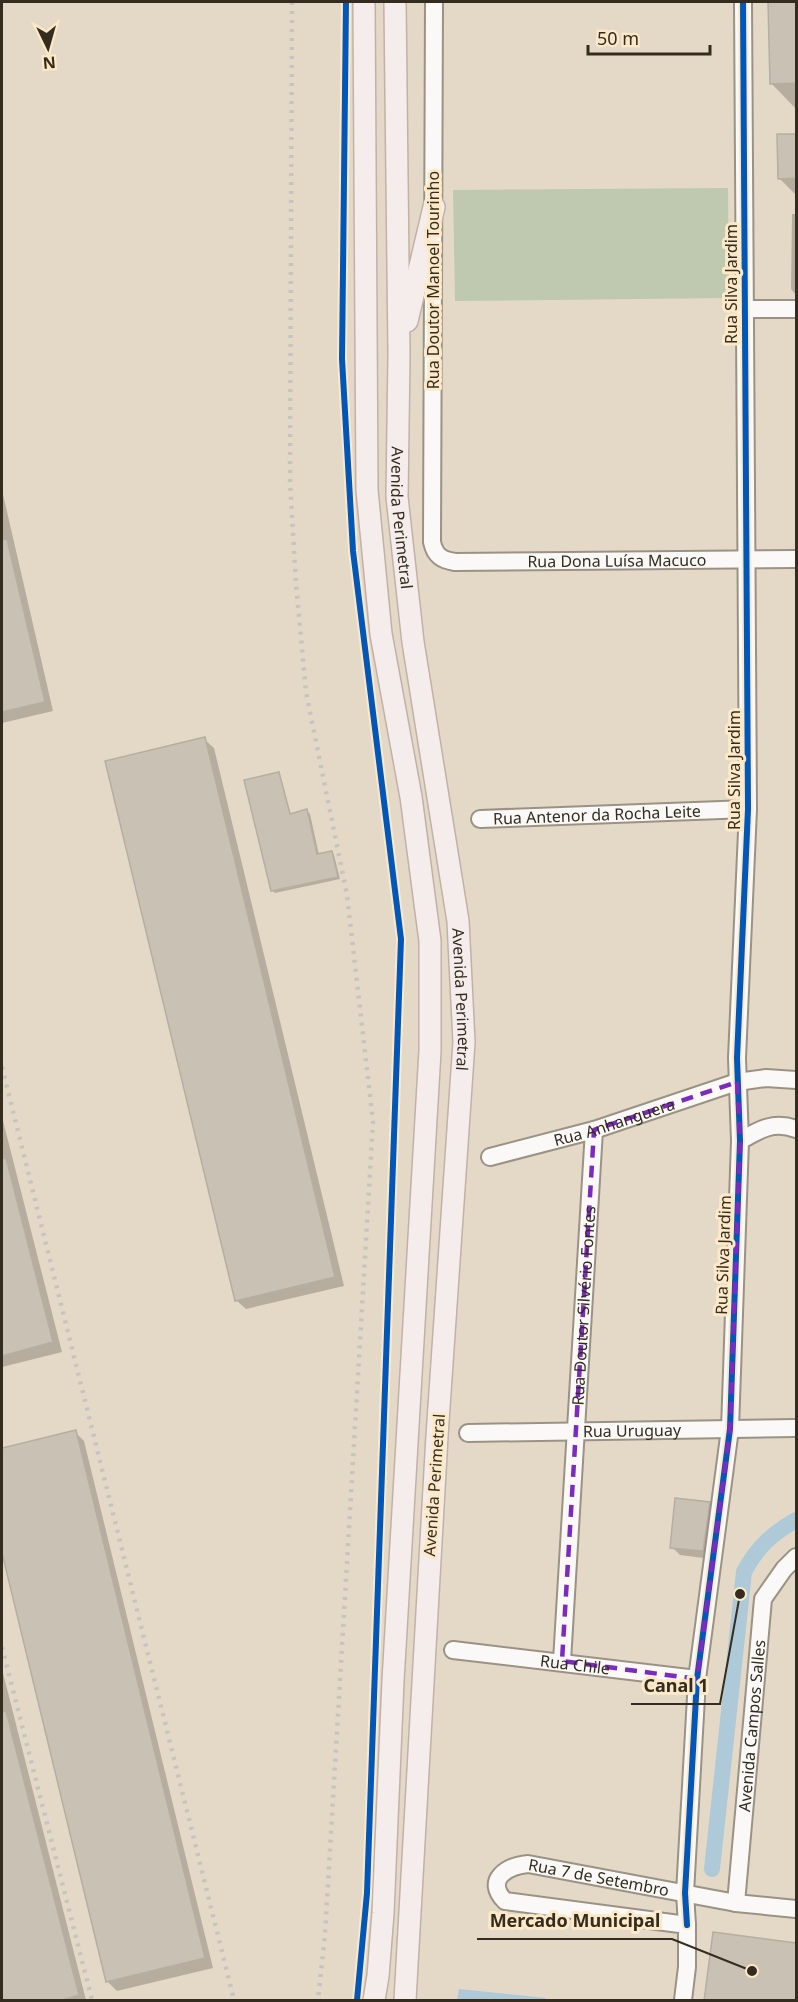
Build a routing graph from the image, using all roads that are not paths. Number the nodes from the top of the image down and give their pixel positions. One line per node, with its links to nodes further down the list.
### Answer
1 (364, 2): 32 (main road, Avenida Perimetral)
2 (395, 2): 8 (main road, Avenida Perimetral)
3 (434, 2): 5 (street, Rua Doutor Manoel Tourinho)
4 (743, 2): 6 (street, Rua Silva Jardim)
5 (434, 207): 8 (main road); 9 (street, Rua Doutor Manoel Tourinho)
6 (745, 309): 7 (street); 11 (street, Rua Silva Jardim)
7 (796, 309)
8 (399, 354): 33 (main road, Avenida Perimetral)
9 (439, 557): 11 (street, Rua Dona Luísa Macuco)
10 (796, 559): 11 (street, Rua Dona Luísa Macuco)
11 (747, 560): 12 (street, Rua Silva Jardim)
12 (748, 809): 13 (street, Rua Antenor da Rocha Leite); 15 (street, Rua Silva Jardim)
13 (480, 819)
14 (796, 1080): 15 (street, Rua Anhanguera)
15 (737, 1082): 17 (street, Rua Anhanguera); 18 (street, Rua Silva Jardim)
16 (796, 1129): 18 (street)
17 (594, 1130): 19 (street, Rua Anhanguera); 22 (street, Rua Doutor Silvério Fontes)
18 (740, 1141): 21 (street, Rua Silva Jardim)
19 (490, 1157)
20 (796, 1428): 21 (street, Rua Uruguay)
21 (730, 1429): 22 (street, Rua Uruguay); 27 (street, Rua Silva Jardim)
22 (576, 1431): 23 (street, Rua Uruguay); 26 (street, Rua Doutor Silvério Fontes)
23 (468, 1433)
24 (796, 1557): 29 (street, Avenida Campos Salles)
25 (453, 1650): 26 (street, Rua Chile)
26 (562, 1661): 27 (street, Rua Chile)
27 (697, 1679): 28 (street, Rua Silva Jardim)
28 (685, 1893): 29 (street, Rua 7 de Setembro); 31 (street, Rua Silva Jardim); 31 (street, Rua 7 de Setembro)
29 (736, 1903): 30 (street, Rua 7 de Setembro)
30 (796, 1909)
31 (687, 1925): 34 (street, Rua Silva Jardim)
32 (374, 2001)
33 (405, 2001)
34 (683, 2001)

